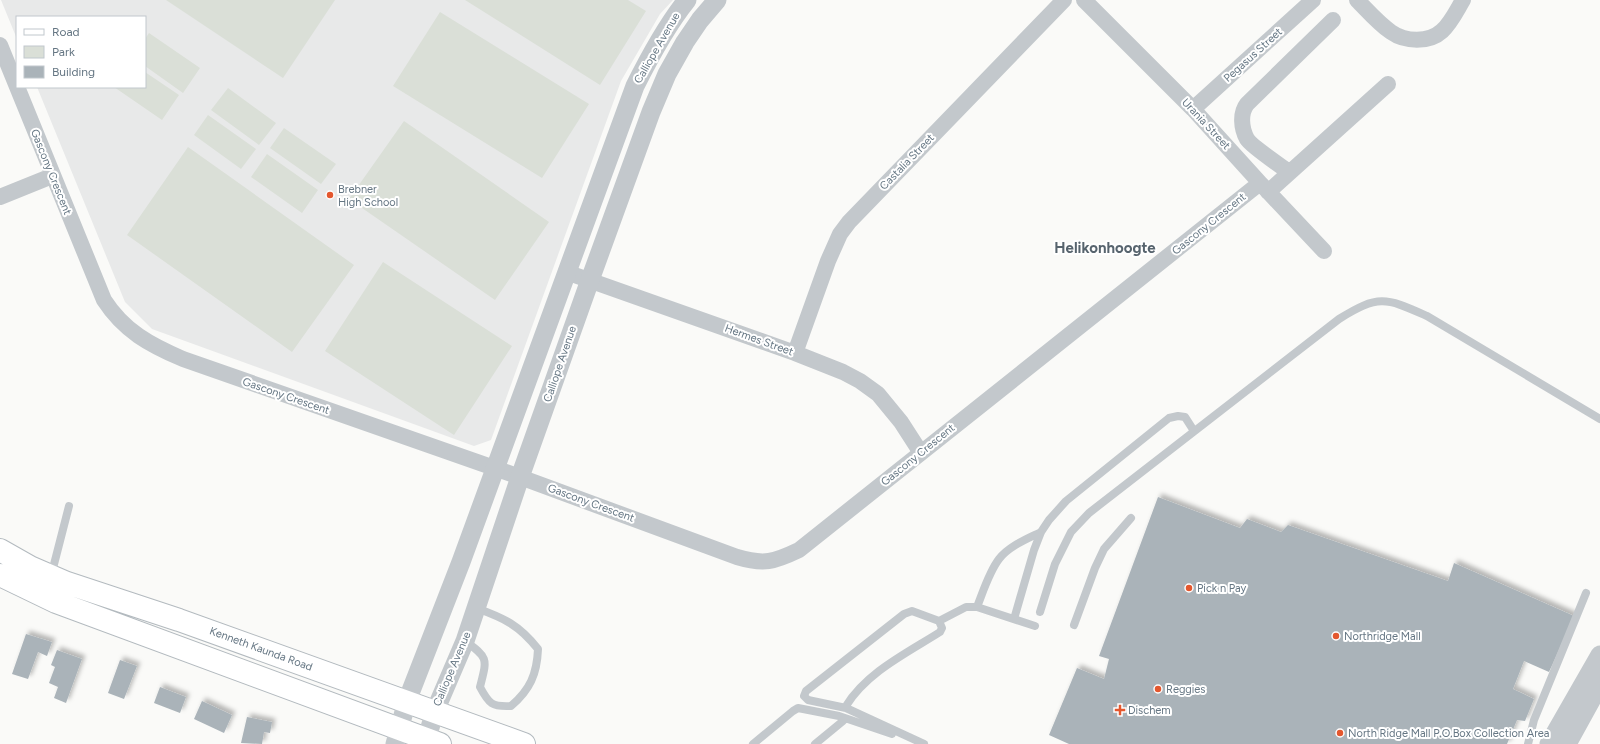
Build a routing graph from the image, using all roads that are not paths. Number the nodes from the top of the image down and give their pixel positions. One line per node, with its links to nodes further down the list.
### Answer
1 (687, 0): 19 (street, Calliope Avenue)
2 (717, 0): 20 (street, Calliope Avenue)
3 (1064, 0): 21 (street, Castalia Street)
4 (1084, 0): 13 (street, Urania Street)
5 (1313, 0): 13 (street, Pegasus Street)
6 (1357, 0): 7 (street)
7 (1463, 0)
8 (1333, 20): 14 (street)
9 (0, 46): 11 (street, Gascony Crescent)
10 (1388, 84): 14 (street, Gascony Crescent)
11 (16, 86)
12 (17, 88): 15 (street, Gascony Crescent)
13 (1193, 109): 16 (street, Urania Street)
14 (1289, 172): 16 (street, Gascony Crescent)
15 (52, 176): 17 (street); 25 (street, Gascony Crescent)
16 (1264, 188): 18 (street, Urania Street); 24 (street, Gascony Crescent)
17 (0, 197)
18 (1324, 251)
19 (566, 272): 20 (street, Hermes Street); 25 (street, Calliope Avenue)
20 (590, 280): 21 (street, Hermes Street); 26 (street, Calliope Avenue)
21 (794, 353): 24 (street, Hermes Street)
22 (1600, 419): 23 (lane)
23 (1194, 431): 29 (lane); 37 (lane)
24 (921, 453): 26 (street, Gascony Crescent)
25 (495, 469): 26 (street, Gascony Crescent); 46 (street, Calliope Avenue)
26 (520, 477): 36 (street, Calliope Avenue)
27 (69, 506): 32 (lane)
28 (1131, 518): 40 (lane)
29 (1041, 532): 35 (lane); 38 (lane)
30 (0, 550): 32 (main road, Kenneth Kaunda Road)
31 (0, 575): 42 (main road)
32 (51, 576): 34 (main road, Kenneth Kaunda Road)
33 (1586, 593): 56 (lane)
34 (135, 606): 42 (main road); 46 (main road, Kenneth Kaunda Road)
35 (976, 607): 38 (lane); 39 (lane)
36 (476, 608): 43 (street, Calliope Avenue); 43 (lane)
37 (1040, 612)
38 (1014, 619): 41 (lane)
39 (940, 621): 47 (lane); 47 (lane)
40 (1074, 625)
41 (1036, 626)
42 (128, 629): 50 (main road)
43 (465, 641): 48 (street, Calliope Avenue)
44 (1600, 655): 57 (street)
45 (1600, 684): 58 (street)
46 (407, 701): 48 (main road, Kenneth Kaunda Road); 50 (street, Calliope Avenue)
47 (846, 708): 55 (lane)
48 (435, 711): 51 (street, Calliope Avenue); 52 (main road, Kenneth Kaunda Road)
49 (842, 718): 53 (lane); 54 (lane); 55 (lane)
50 (397, 737): 51 (main road)
51 (431, 742)
52 (524, 744)
53 (753, 744)
54 (815, 744)
55 (923, 744)
56 (1528, 744)
57 (1549, 744)
58 (1567, 744)

